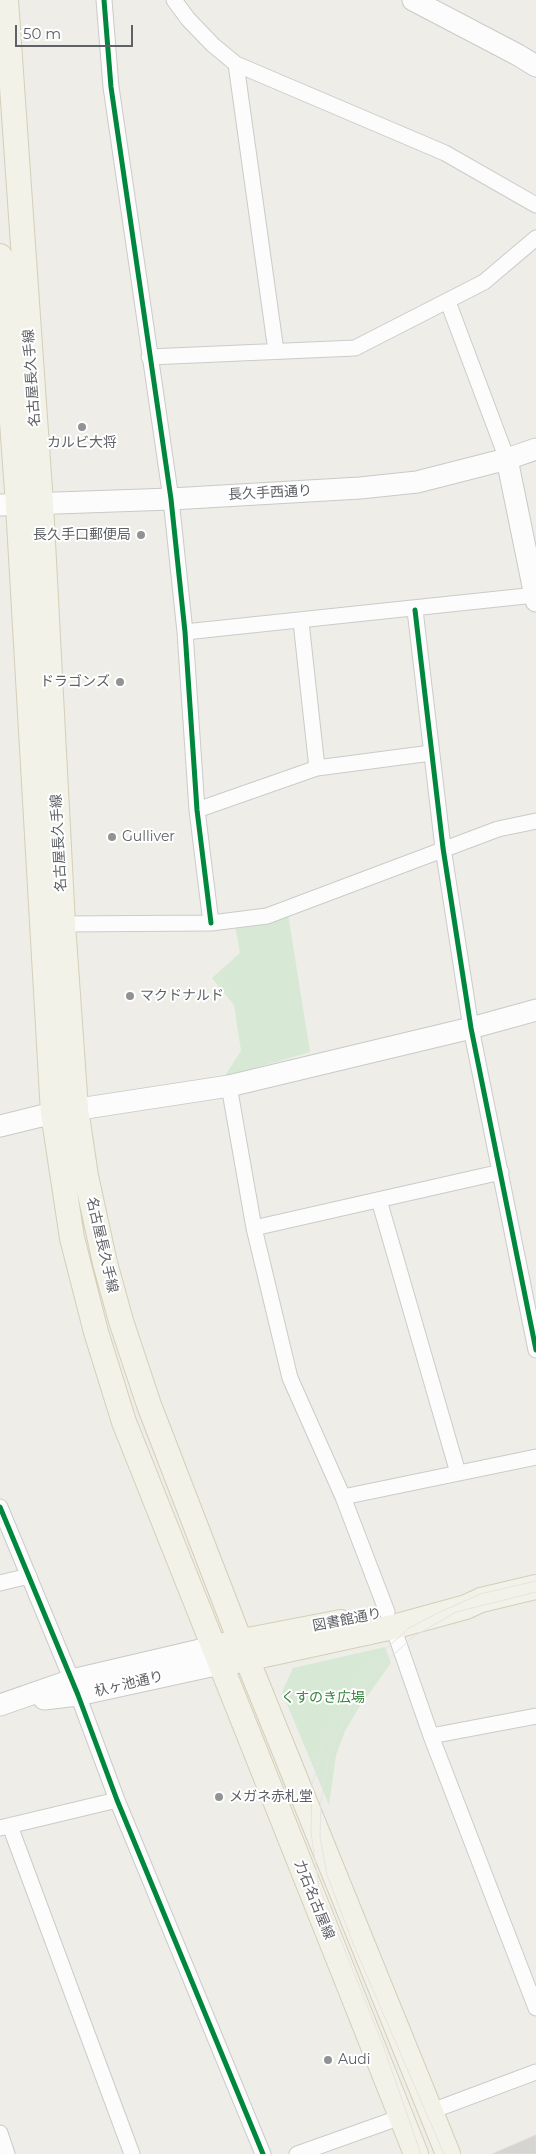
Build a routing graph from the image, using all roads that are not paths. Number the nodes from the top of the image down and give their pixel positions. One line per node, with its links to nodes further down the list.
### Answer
1 (6, 0): 16 (main road, 名古屋長久手線)
2 (104, 0): 12 (street)
3 (174, 0): 5 (street)
4 (413, 0): 6 (street)
5 (236, 64): 7 (street); 11 (street)
6 (536, 66)
7 (536, 205)
8 (536, 238): 10 (street)
9 (0, 256): 16 (main road, 名古屋長久手線)
10 (448, 302): 11 (street); 14 (street)
11 (276, 350): 12 (street)
12 (149, 357): 15 (street)
13 (536, 449): 14 (street, 長久手西通り)
14 (507, 459): 15 (street, 長久手西通り); 17 (street)
15 (171, 499): 16 (street, 長久手西通り); 20 (street)
16 (20, 505): 27 (main road, 名古屋長久手線); 32 (main road, 名古屋長久手線)
17 (536, 597): 18 (street)
18 (414, 610): 19 (street); 21 (street)
19 (301, 622): 20 (street); 22 (street)
20 (186, 632): 23 (street)
21 (432, 753): 22 (street); 25 (street)
22 (317, 768): 23 (street)
23 (197, 810): 26 (street)
24 (536, 821): 25 (street)
25 (443, 848): 26 (street); 29 (street)
26 (211, 923): 27 (street)
27 (63, 924): 31 (main road, 名古屋長久手線)
28 (536, 1010): 29 (street)
29 (471, 1028): 30 (street); 34 (street)
30 (230, 1086): 31 (street); 36 (street)
31 (76, 1109): 32 (street); 46 (main road, 名古屋長久手線)
32 (53, 1113): 33 (street); 47 (main road, 名古屋長久手線)
33 (0, 1126)
34 (501, 1172): 35 (street); 37 (street)
35 (379, 1200): 36 (street); 39 (street)
36 (254, 1228): 40 (street)
37 (536, 1350)
38 (536, 1457): 39 (street)
39 (458, 1473): 40 (street)
40 (343, 1497): 45 (street)
41 (0, 1506): 42 (street)
42 (28, 1576): 43 (street); 48 (street)
43 (0, 1583)
44 (536, 1587): 45 (main road, 図書館通り)
45 (390, 1619): 46 (main road, 図書館通り); 51 (street)
46 (244, 1650): 47 (main road, 図書館通り); 56 (main road, 力石名古屋線)
47 (216, 1656): 48 (street, 杁ヶ池通り); 57 (main road, 力石名古屋線)
48 (75, 1688): 49 (street, 杁ヶ池通り); 52 (street)
49 (3, 1705)
50 (535, 1717): 51 (street)
51 (431, 1736): 54 (street)
52 (117, 1800): 53 (street); 61 (street)
53 (5, 1827): 60 (street)
54 (536, 2008)
55 (536, 2072): 56 (street)
56 (430, 2112): 64 (main road, 力石名古屋線)
57 (401, 2117): 62 (street); 63 (main road, 力石名古屋線)
58 (0, 2133): 59 (street)
59 (7, 2154)
60 (132, 2154)
61 (264, 2154)
62 (297, 2154)
63 (416, 2154)
64 (448, 2154)

